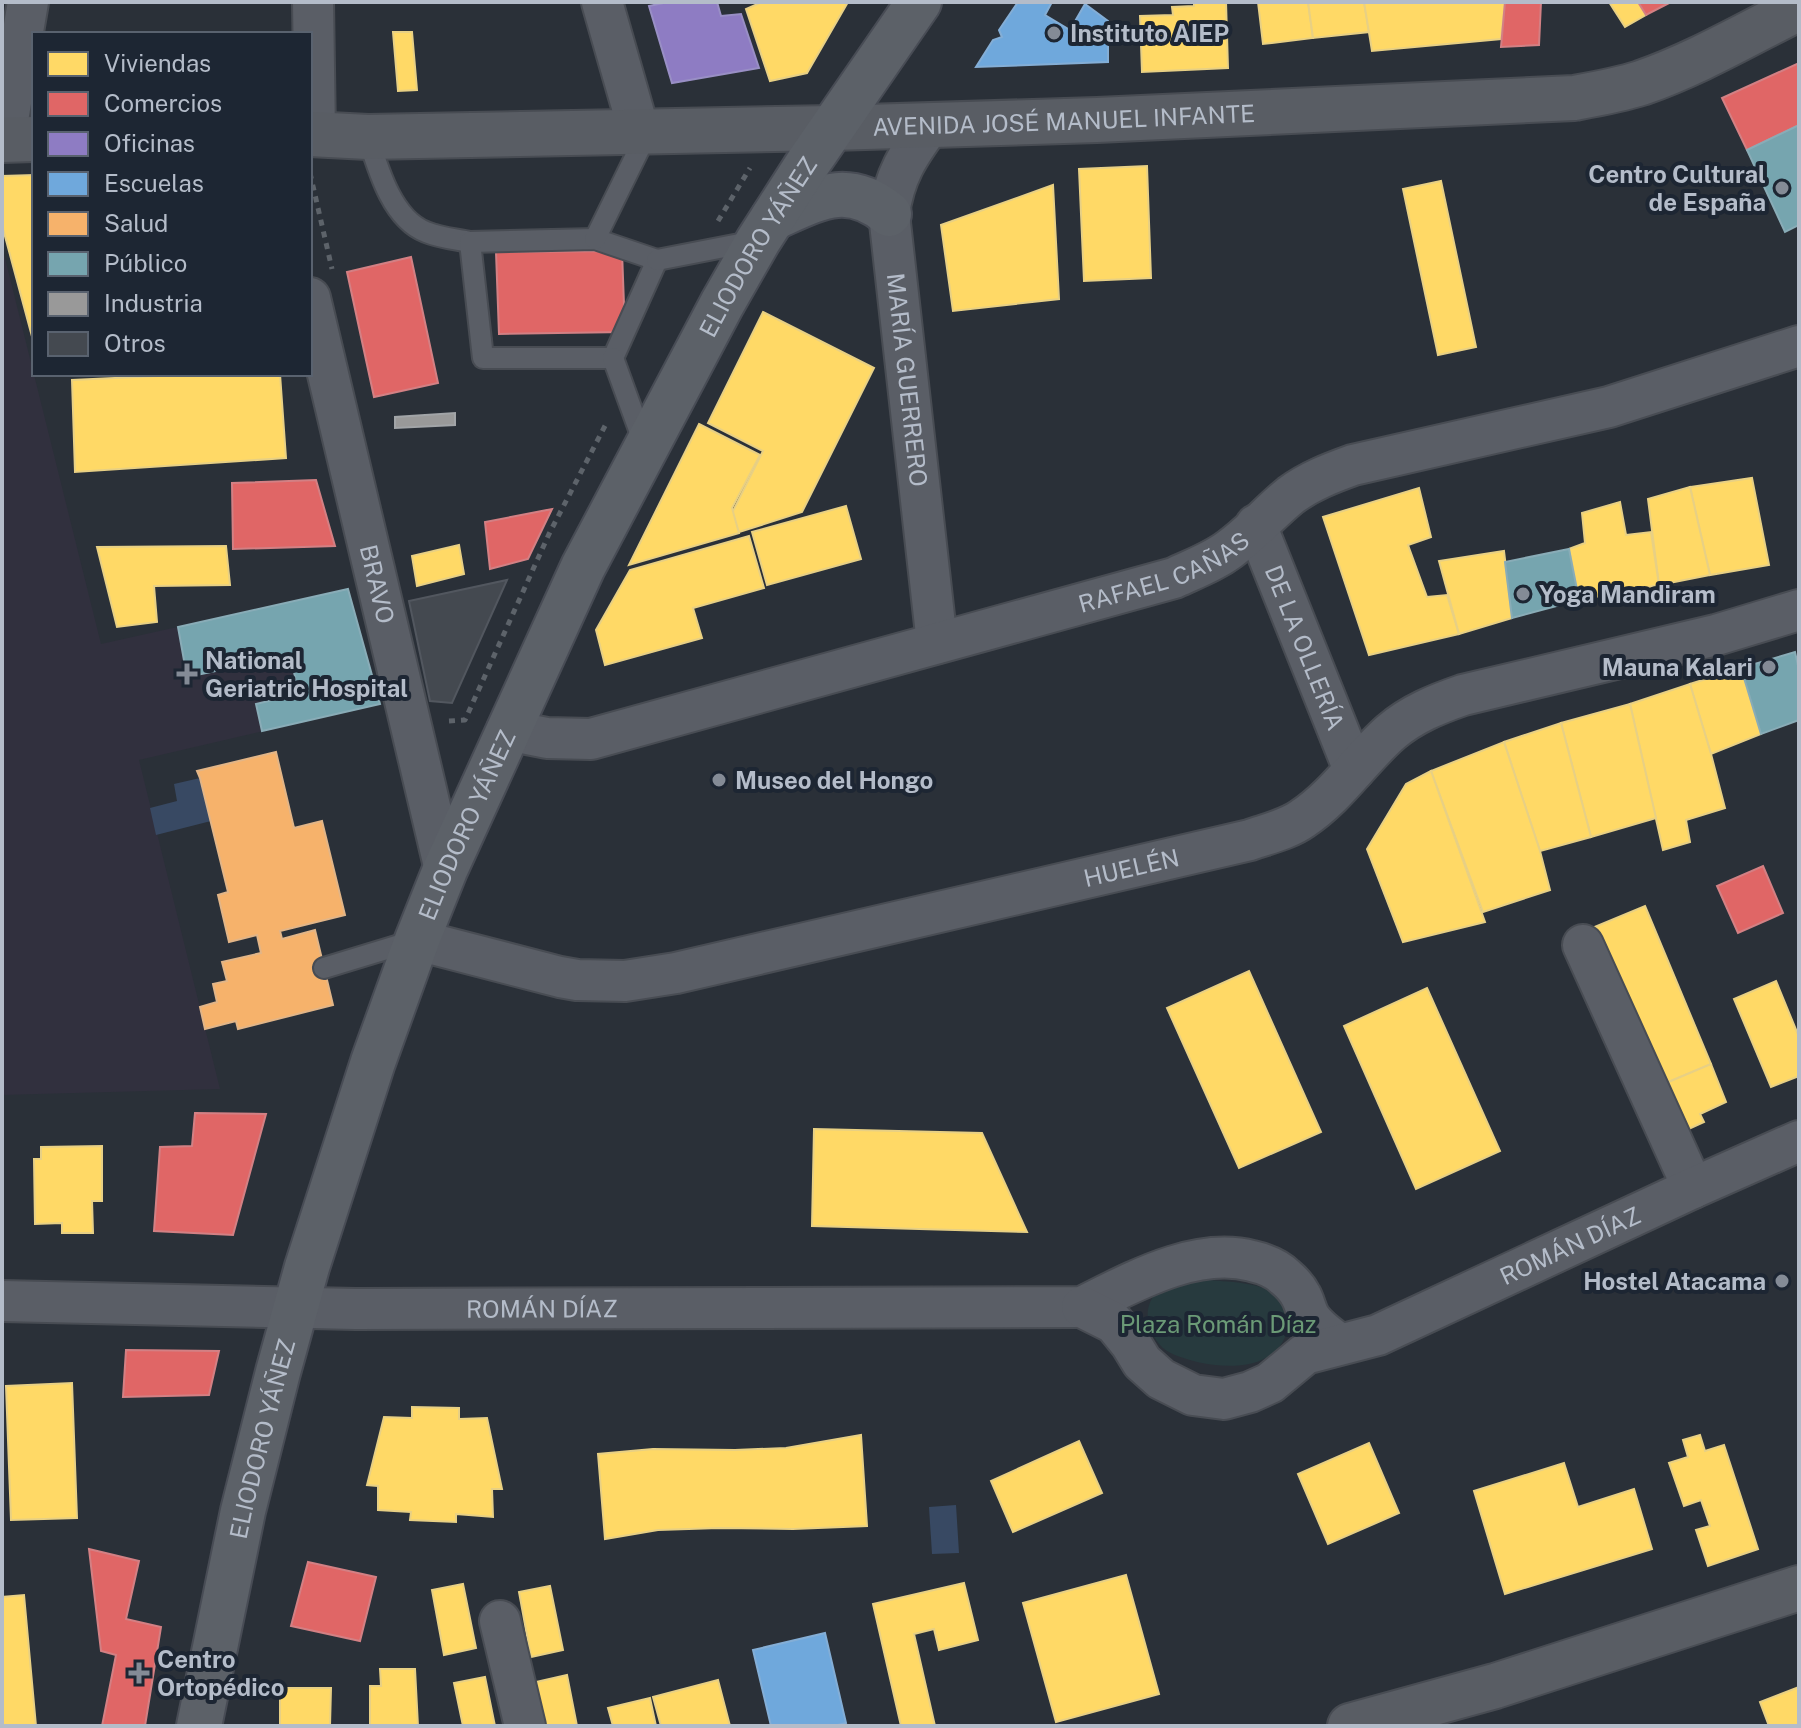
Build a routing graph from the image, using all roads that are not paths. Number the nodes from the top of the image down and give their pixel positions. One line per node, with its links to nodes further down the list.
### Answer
1 (28, 2): 11 (street)
2 (313, 2): 12 (street)
3 (602, 2): 8 (street)
4 (919, 2): 7 (main road, ELIODORO YÁÑEZ)
5 (1799, 8): 6 (street, AVENIDA JOSÉ MANUEL INFANTE)
6 (930, 125): 7 (street, AVENIDA JOSÉ MANUEL INFANTE); 13 (street, MARÍA GUERRERO)
7 (832, 128): 8 (street, AVENIDA JOSÉ MANUEL INFANTE); 14 (main road, ELIODORO YÁÑEZ)
8 (644, 131): 9 (street, AVENIDA JOSÉ MANUEL INFANTE); 15 (lane)
9 (368, 137): 12 (street, AVENIDA JOSÉ MANUEL INFANTE); 16 (lane)
10 (32, 139): 11 (street)
11 (2, 140)
12 (312, 147)
13 (889, 214): 14 (main road); 24 (street, MARÍA GUERRERO)
14 (766, 229): 17 (lane); 21 (main road, ELIODORO YÁÑEZ)
15 (595, 239): 16 (lane); 17 (lane)
16 (470, 242): 20 (lane)
17 (657, 260): 20 (lane)
18 (322, 288): 27 (street, BRAVO)
19 (1799, 346): 22 (street, RAFAEL CAÑAS)
20 (613, 358): 21 (lane)
21 (645, 446): 25 (main road, ELIODORO YÁÑEZ)
22 (1256, 525): 24 (street, RAFAEL CAÑAS); 26 (street, DE LA OLLERÍA)
23 (1799, 610): 26 (street, HUELÉN)
24 (937, 643): 25 (street, RAFAEL CAÑAS)
25 (507, 730): 27 (main road, ELIODORO YÁÑEZ)
26 (1354, 770): 28 (street, HUELÉN)
27 (445, 870): 28 (main road, ELIODORO YÁÑEZ)
28 (417, 940): 30 (lane); 35 (main road, ELIODORO YÁÑEZ)
29 (1583, 945): 32 (street)
30 (324, 968)
31 (1799, 1141): 32 (street, ROMÁN DÍAZ)
32 (1693, 1188): 36 (street, ROMÁN DÍAZ)
33 (2, 1301): 35 (street, ROMÁN DÍAZ)
34 (1082, 1307): 35 (street, ROMÁN DÍAZ); 36 (street, ROMÁN DÍAZ); 36 (street, ROMÁN DÍAZ)
35 (296, 1308): 40 (main road, ELIODORO YÁÑEZ)
36 (1339, 1344)
37 (1799, 1588): 39 (street)
38 (500, 1621): 41 (street)
39 (1401, 1719): 42 (street)
40 (199, 1726)
41 (525, 1726)
42 (1350, 1726)

